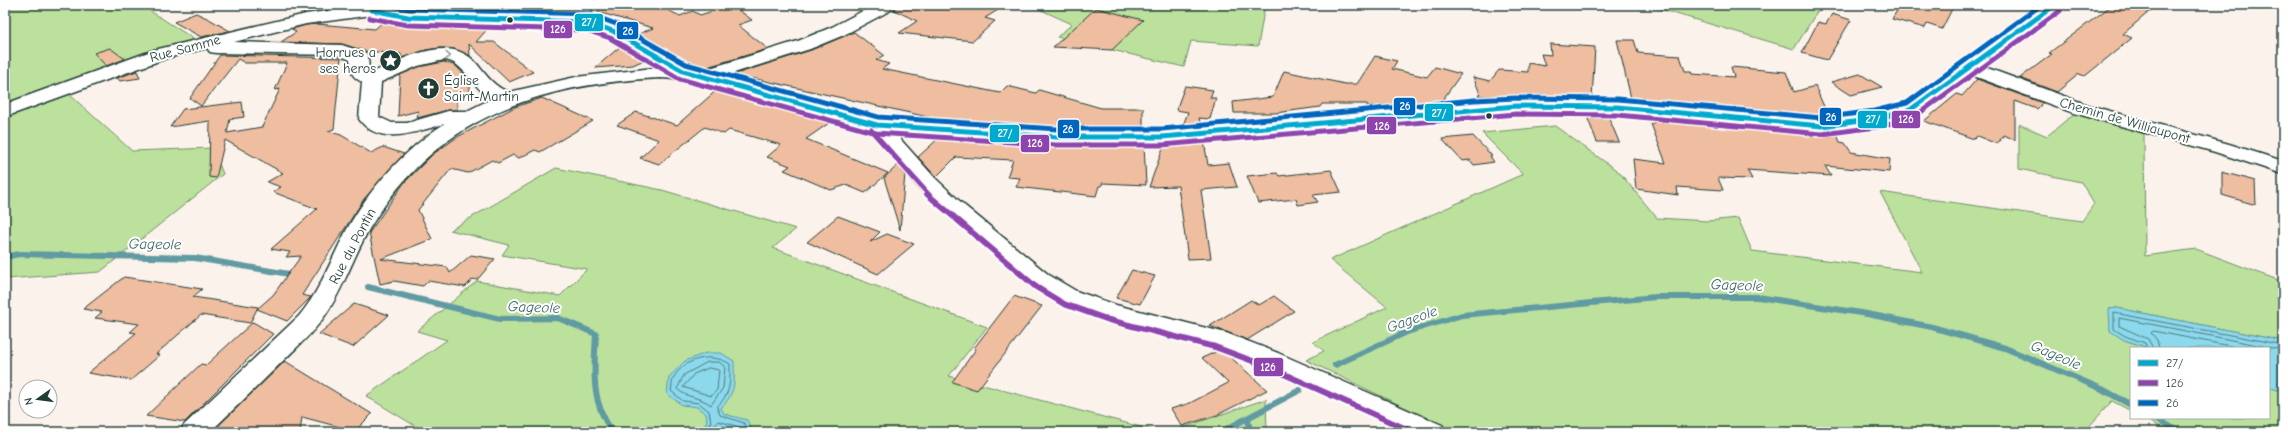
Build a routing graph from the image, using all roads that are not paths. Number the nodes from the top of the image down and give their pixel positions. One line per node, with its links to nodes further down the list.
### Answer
1 (887, 5): 6 (street)
2 (2055, 5): 5 (street)
3 (372, 7): 4 (street, Rue Samme); 6 (street, Rue Samme)
4 (134, 63): 7 (street); 9 (street, Rue Samme)
5 (1969, 68): 11 (street); 12 (street, Chemin de Williaupont)
6 (700, 77): 8 (street, Rue du Pontin); 11 (street)
7 (372, 79): 8 (street, one-way to 8); 10 (street)
8 (510, 98): 10 (street, Rue du Pontin)
9 (5, 111)
10 (472, 116): 13 (street, Rue du Pontin)
11 (877, 125): 14 (street)
12 (2283, 168)
13 (192, 432)
14 (1433, 432)

